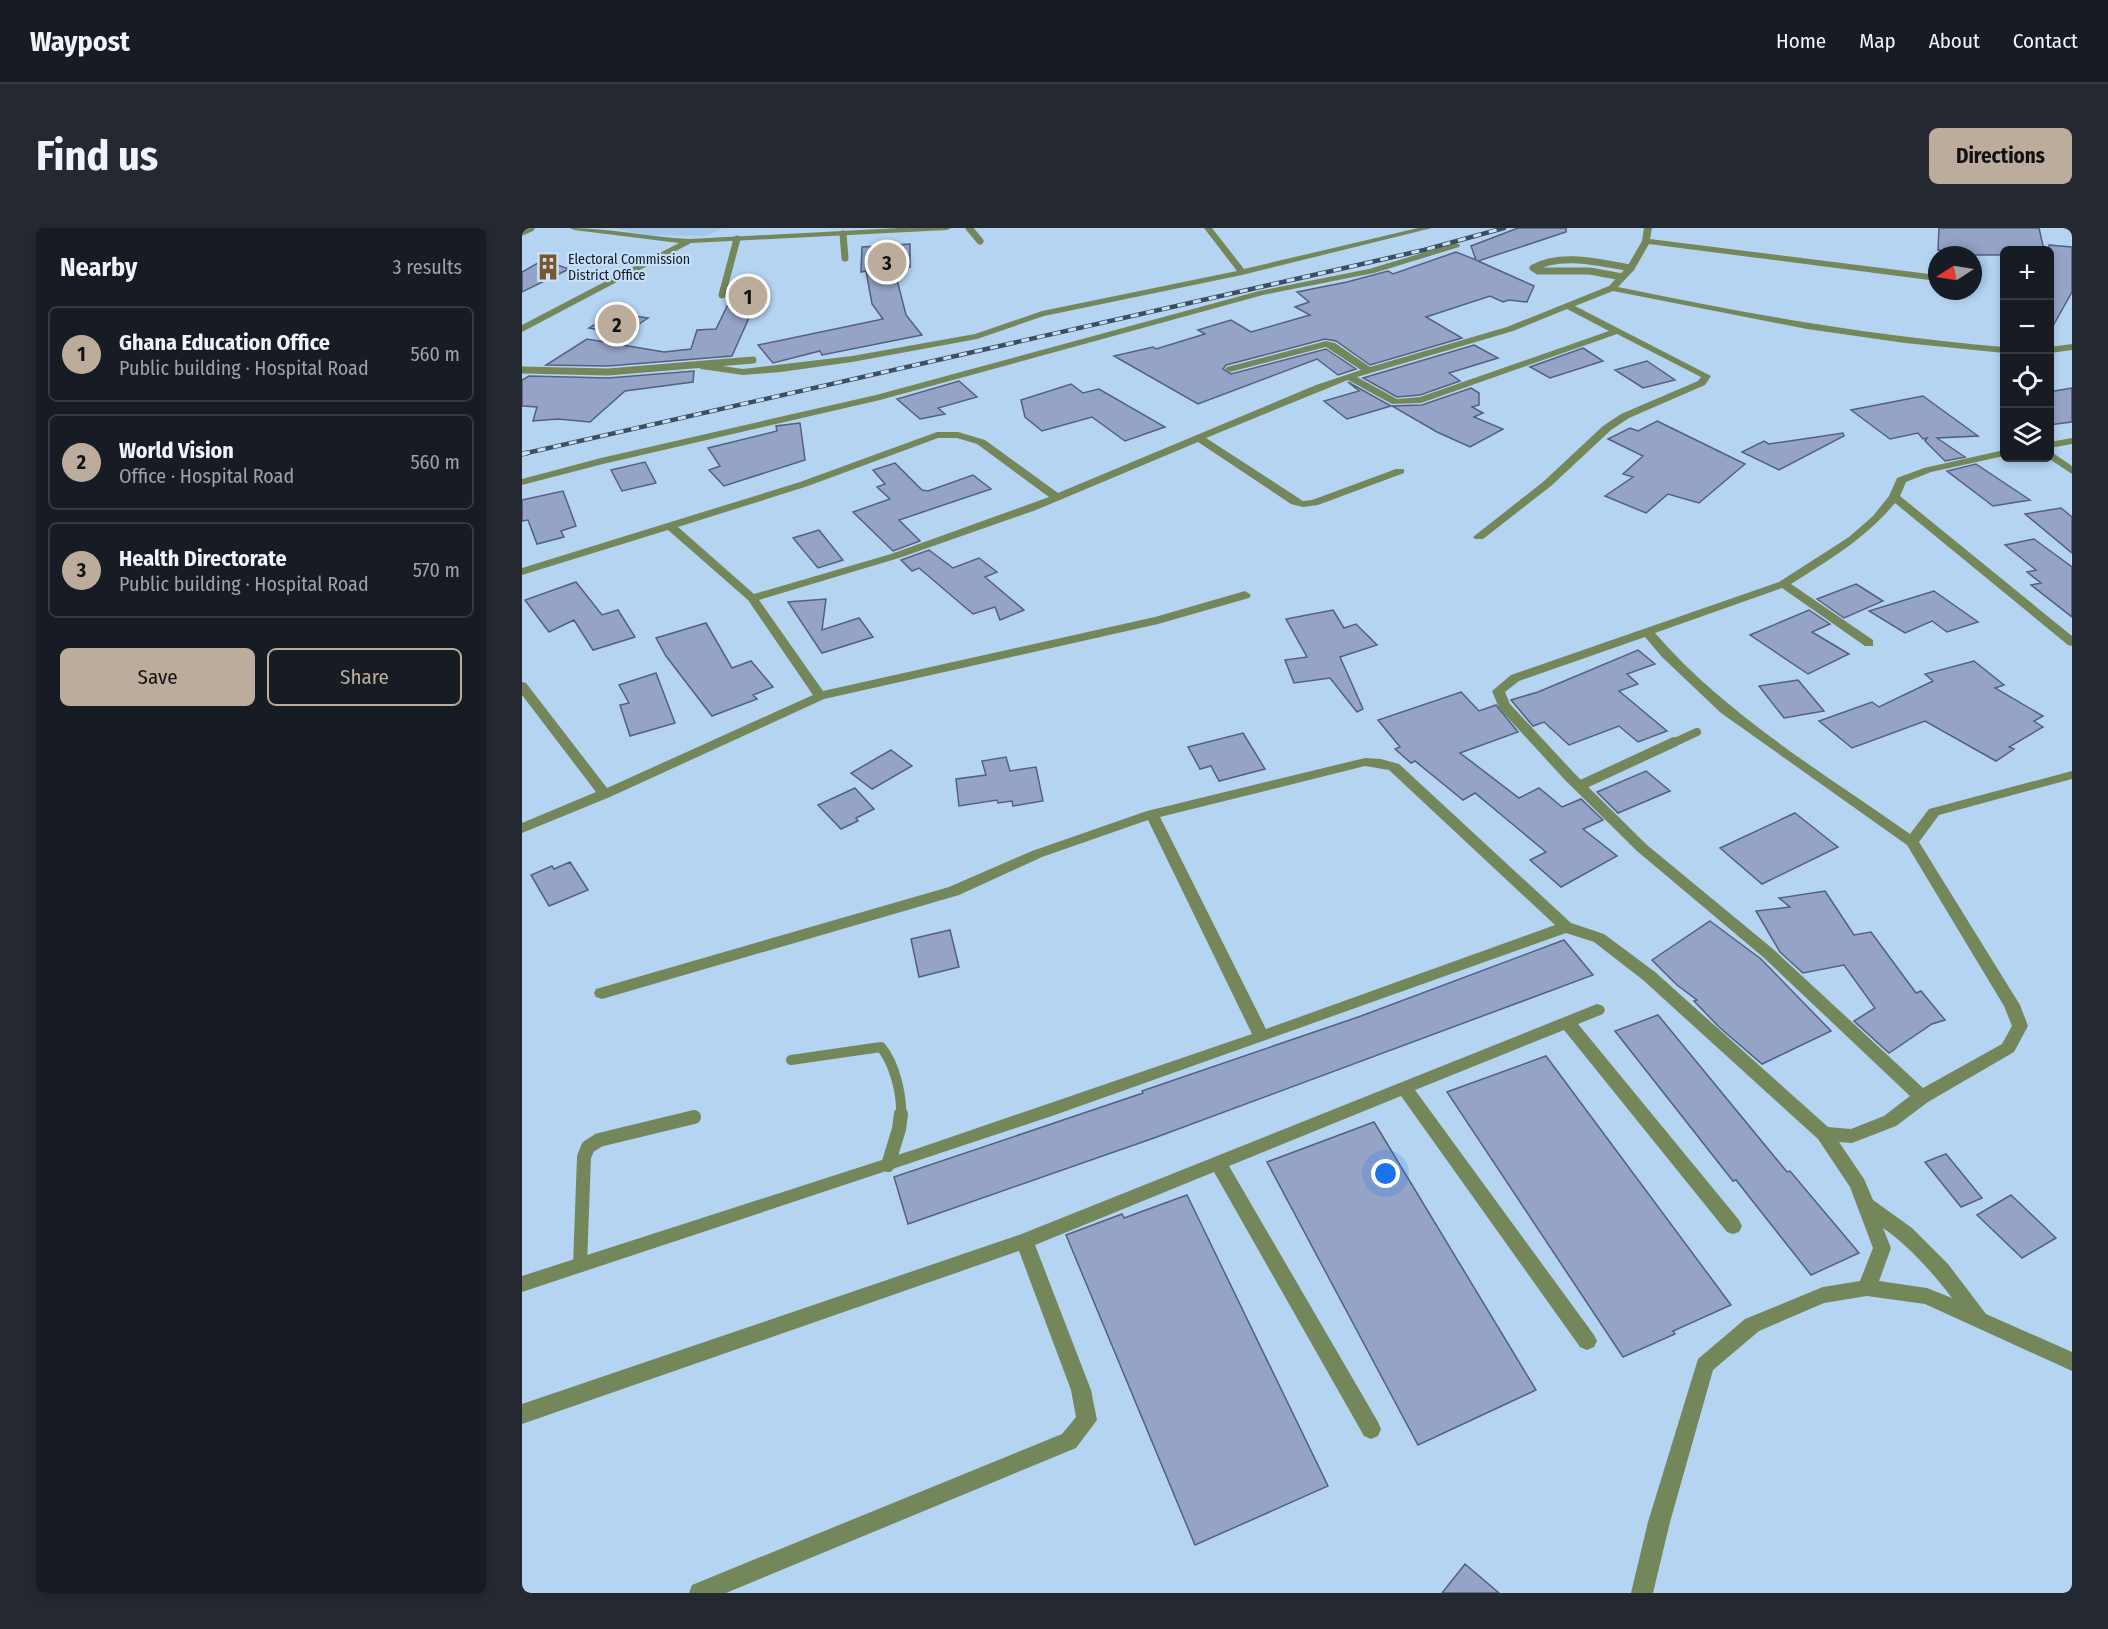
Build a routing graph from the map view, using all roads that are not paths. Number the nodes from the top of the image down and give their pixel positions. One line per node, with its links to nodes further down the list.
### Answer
1 (531, 228): 10 (lane)
2 (574, 228): 11 (street)
3 (611, 228): 11 (lane)
4 (738, 228): 14 (street)
5 (947, 228): 12 (street)
6 (969, 228): 16 (lane)
7 (1208, 228): 23 (street)
8 (1428, 228): 23 (street)
9 (1648, 228): 17 (street)
10 (522, 232)
11 (602, 232): 15 (street)
12 (843, 234): 13 (street); 19 (lane)
13 (737, 239): 14 (street); 27 (lane)
14 (714, 240): 15 (street)
15 (689, 241): 29 (street)
16 (980, 241)
17 (1646, 242): 21 (street); 24 (street)
18 (1456, 245): 47 (street)
19 (845, 258)
20 (1551, 262): 21 (lane); 22 (lane); 22 (lane)
21 (1631, 268): 25 (street)
22 (1558, 271): 25 (lane)
23 (1242, 272): 35 (street)
24 (1928, 277)
25 (1622, 278): 26 (street)
26 (1612, 288): 28 (street); 32 (street)
27 (722, 295)
28 (1568, 306): 30 (street); 38 (street)
29 (522, 329)
30 (1617, 331): 39 (street); 51 (street)
31 (2072, 347): 33 (street)
32 (2000, 350)
33 (2054, 350)
34 (753, 360): 35 (lane)
35 (701, 366): 37 (lane)
36 (1230, 369): 38 (street)
37 (522, 370)
38 (1369, 370): 39 (street)
39 (1349, 376): 40 (street)
40 (1199, 438): 45 (street); 49 (street)
41 (2072, 441): 42 (street)
42 (2054, 444)
43 (2000, 454): 48 (street)
44 (2054, 458): 46 (street)
45 (1400, 471)
46 (2072, 471)
47 (522, 482)
48 (1894, 497): 53 (street); 57 (street)
49 (1057, 498): 50 (street); 55 (street)
50 (670, 526): 52 (street); 55 (street)
51 (1479, 537)
52 (522, 572)
53 (1783, 584): 56 (street); 58 (street)
54 (1245, 595): 60 (street)
55 (752, 598): 60 (street)
56 (1647, 632): 63 (street); 67 (street)
57 (2072, 642)
58 (1869, 644)
59 (522, 686): 64 (street)
60 (820, 696): 64 (street)
61 (1696, 732): 63 (lane)
62 (2072, 775): 67 (street)
63 (1579, 786): 75 (street)
64 (604, 794): 66 (street)
65 (1152, 814): 68 (street); 69 (street); 72 (street)
66 (522, 828)
67 (1912, 842): 75 (street)
68 (1566, 927): 72 (street); 77 (street)
69 (602, 993)
70 (1597, 1010): 71 (street)
71 (1567, 1022): 74 (street); 81 (street)
72 (1261, 1036): 79 (street)
73 (791, 1060): 79 (lane)
74 (1404, 1088): 78 (street); 87 (street)
75 (1922, 1097): 77 (street)
76 (694, 1117): 83 (lane)
77 (1824, 1134): 80 (street)
78 (1218, 1162): 82 (street); 90 (street)
79 (888, 1165): 83 (street)
80 (1868, 1206): 85 (street); 86 (street)
81 (1733, 1226)
82 (1024, 1241): 89 (street); 91 (street)
83 (580, 1265): 84 (street)
84 (522, 1284)
85 (1867, 1288): 86 (street); 92 (street)
86 (1980, 1320): 88 (street)
87 (1587, 1341)
88 (2072, 1362)
89 (522, 1414)
90 (1371, 1429)
91 (700, 1593)
92 (1642, 1593)

